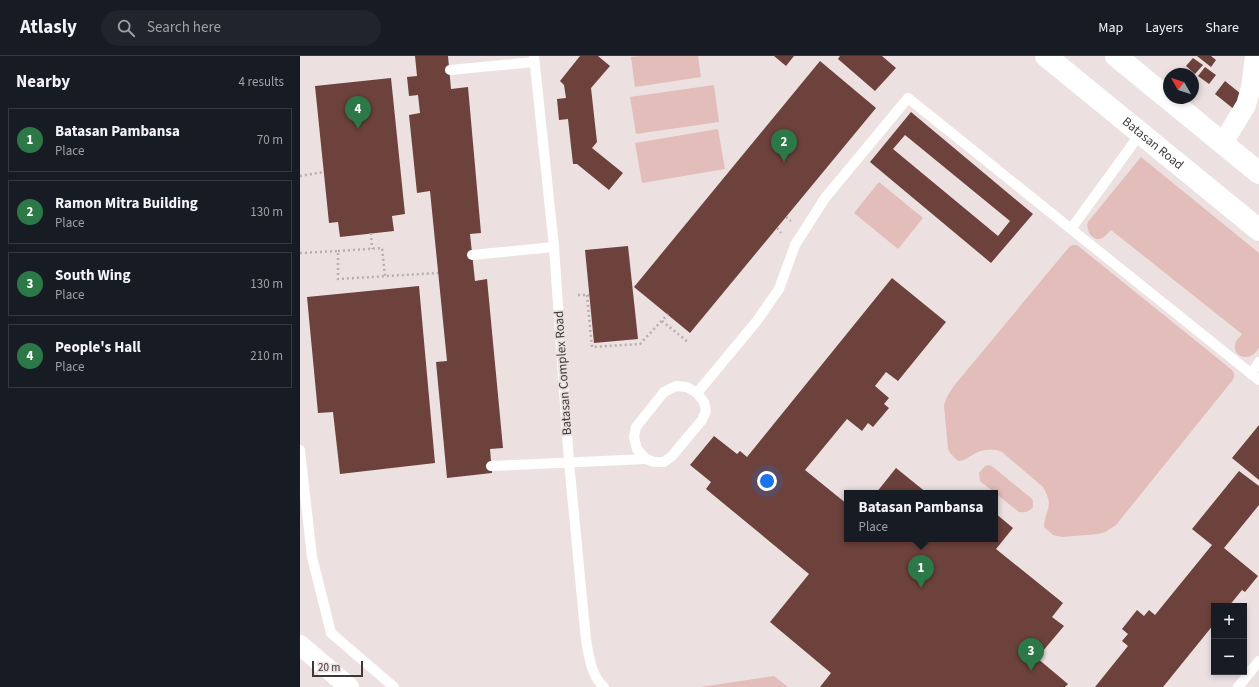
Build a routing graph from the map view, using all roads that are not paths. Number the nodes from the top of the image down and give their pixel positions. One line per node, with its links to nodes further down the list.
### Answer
1 (1046, 56): 6 (main road, Batasan Road)
2 (1116, 56): 7 (main road)
3 (1255, 56): 7 (street)
4 (534, 59): 5 (lane); 11 (lane, Batasan Complex Road)
5 (450, 70)
6 (1140, 134): 9 (lane); 10 (main road, Batasan Road)
7 (1222, 143): 8 (main road)
8 (1259, 173)
9 (1071, 229): 14 (lane); 16 (lane)
10 (1259, 230)
11 (554, 247): 12 (lane); 19 (lane, Batasan Complex Road)
12 (472, 254)
13 (1259, 362): 14 (lane)
14 (1251, 374): 15 (lane)
15 (1259, 380)
16 (697, 393): 18 (lane); 18 (lane)
17 (300, 450): 24 (lane)
18 (646, 459): 19 (lane)
19 (569, 462): 20 (lane); 25 (lane, Batasan Complex Road)
20 (491, 466)
21 (300, 644): 23 (street)
22 (1259, 661): 26 (lane)
23 (349, 687)
24 (394, 687)
25 (604, 687)
26 (1238, 687)

